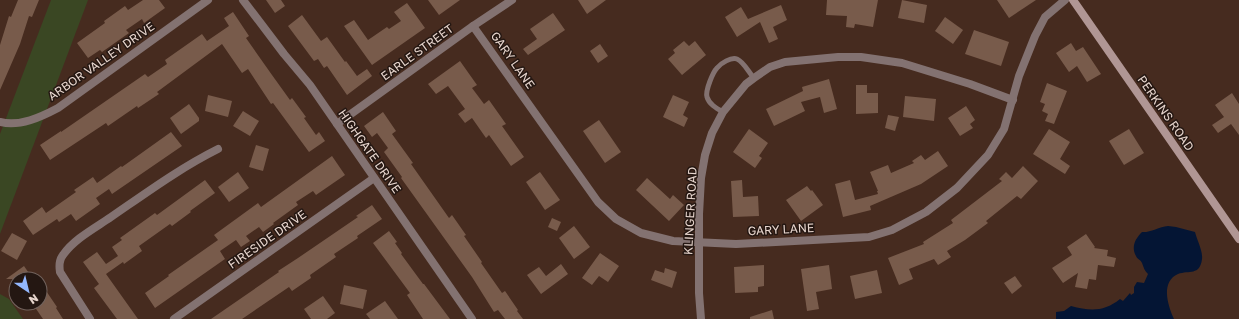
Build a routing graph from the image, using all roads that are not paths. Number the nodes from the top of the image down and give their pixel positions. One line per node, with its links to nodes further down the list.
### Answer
1 (208, 0): 10 (street, ARBOR VALLEY DRIVE)
2 (243, 0): 11 (street, HIGHGATE DRIVE)
3 (512, 0): 6 (street, EARLE STREET)
4 (1065, 0): 8 (street, GARY LANE)
5 (1073, 0): 14 (main road, PERKINS ROAD)
6 (473, 26): 11 (street, EARLE STREET); 15 (street, GARY LANE)
7 (754, 78): 8 (street, KLINGER ROAD); 9 (street, KLINGER ROAD); 9 (lane)
8 (1013, 100): 15 (street, GARY LANE)
9 (723, 112): 15 (street, KLINGER ROAD)
10 (0, 122)
11 (337, 124): 13 (street, HIGHGATE DRIVE)
12 (218, 149): 16 (street)
13 (374, 178): 17 (street, FIRESIDE DRIVE); 18 (street, HIGHGATE DRIVE)
14 (1239, 239)
15 (699, 243): 19 (street, KLINGER ROAD)
16 (90, 319)
17 (174, 319)
18 (472, 319)
19 (701, 319)

